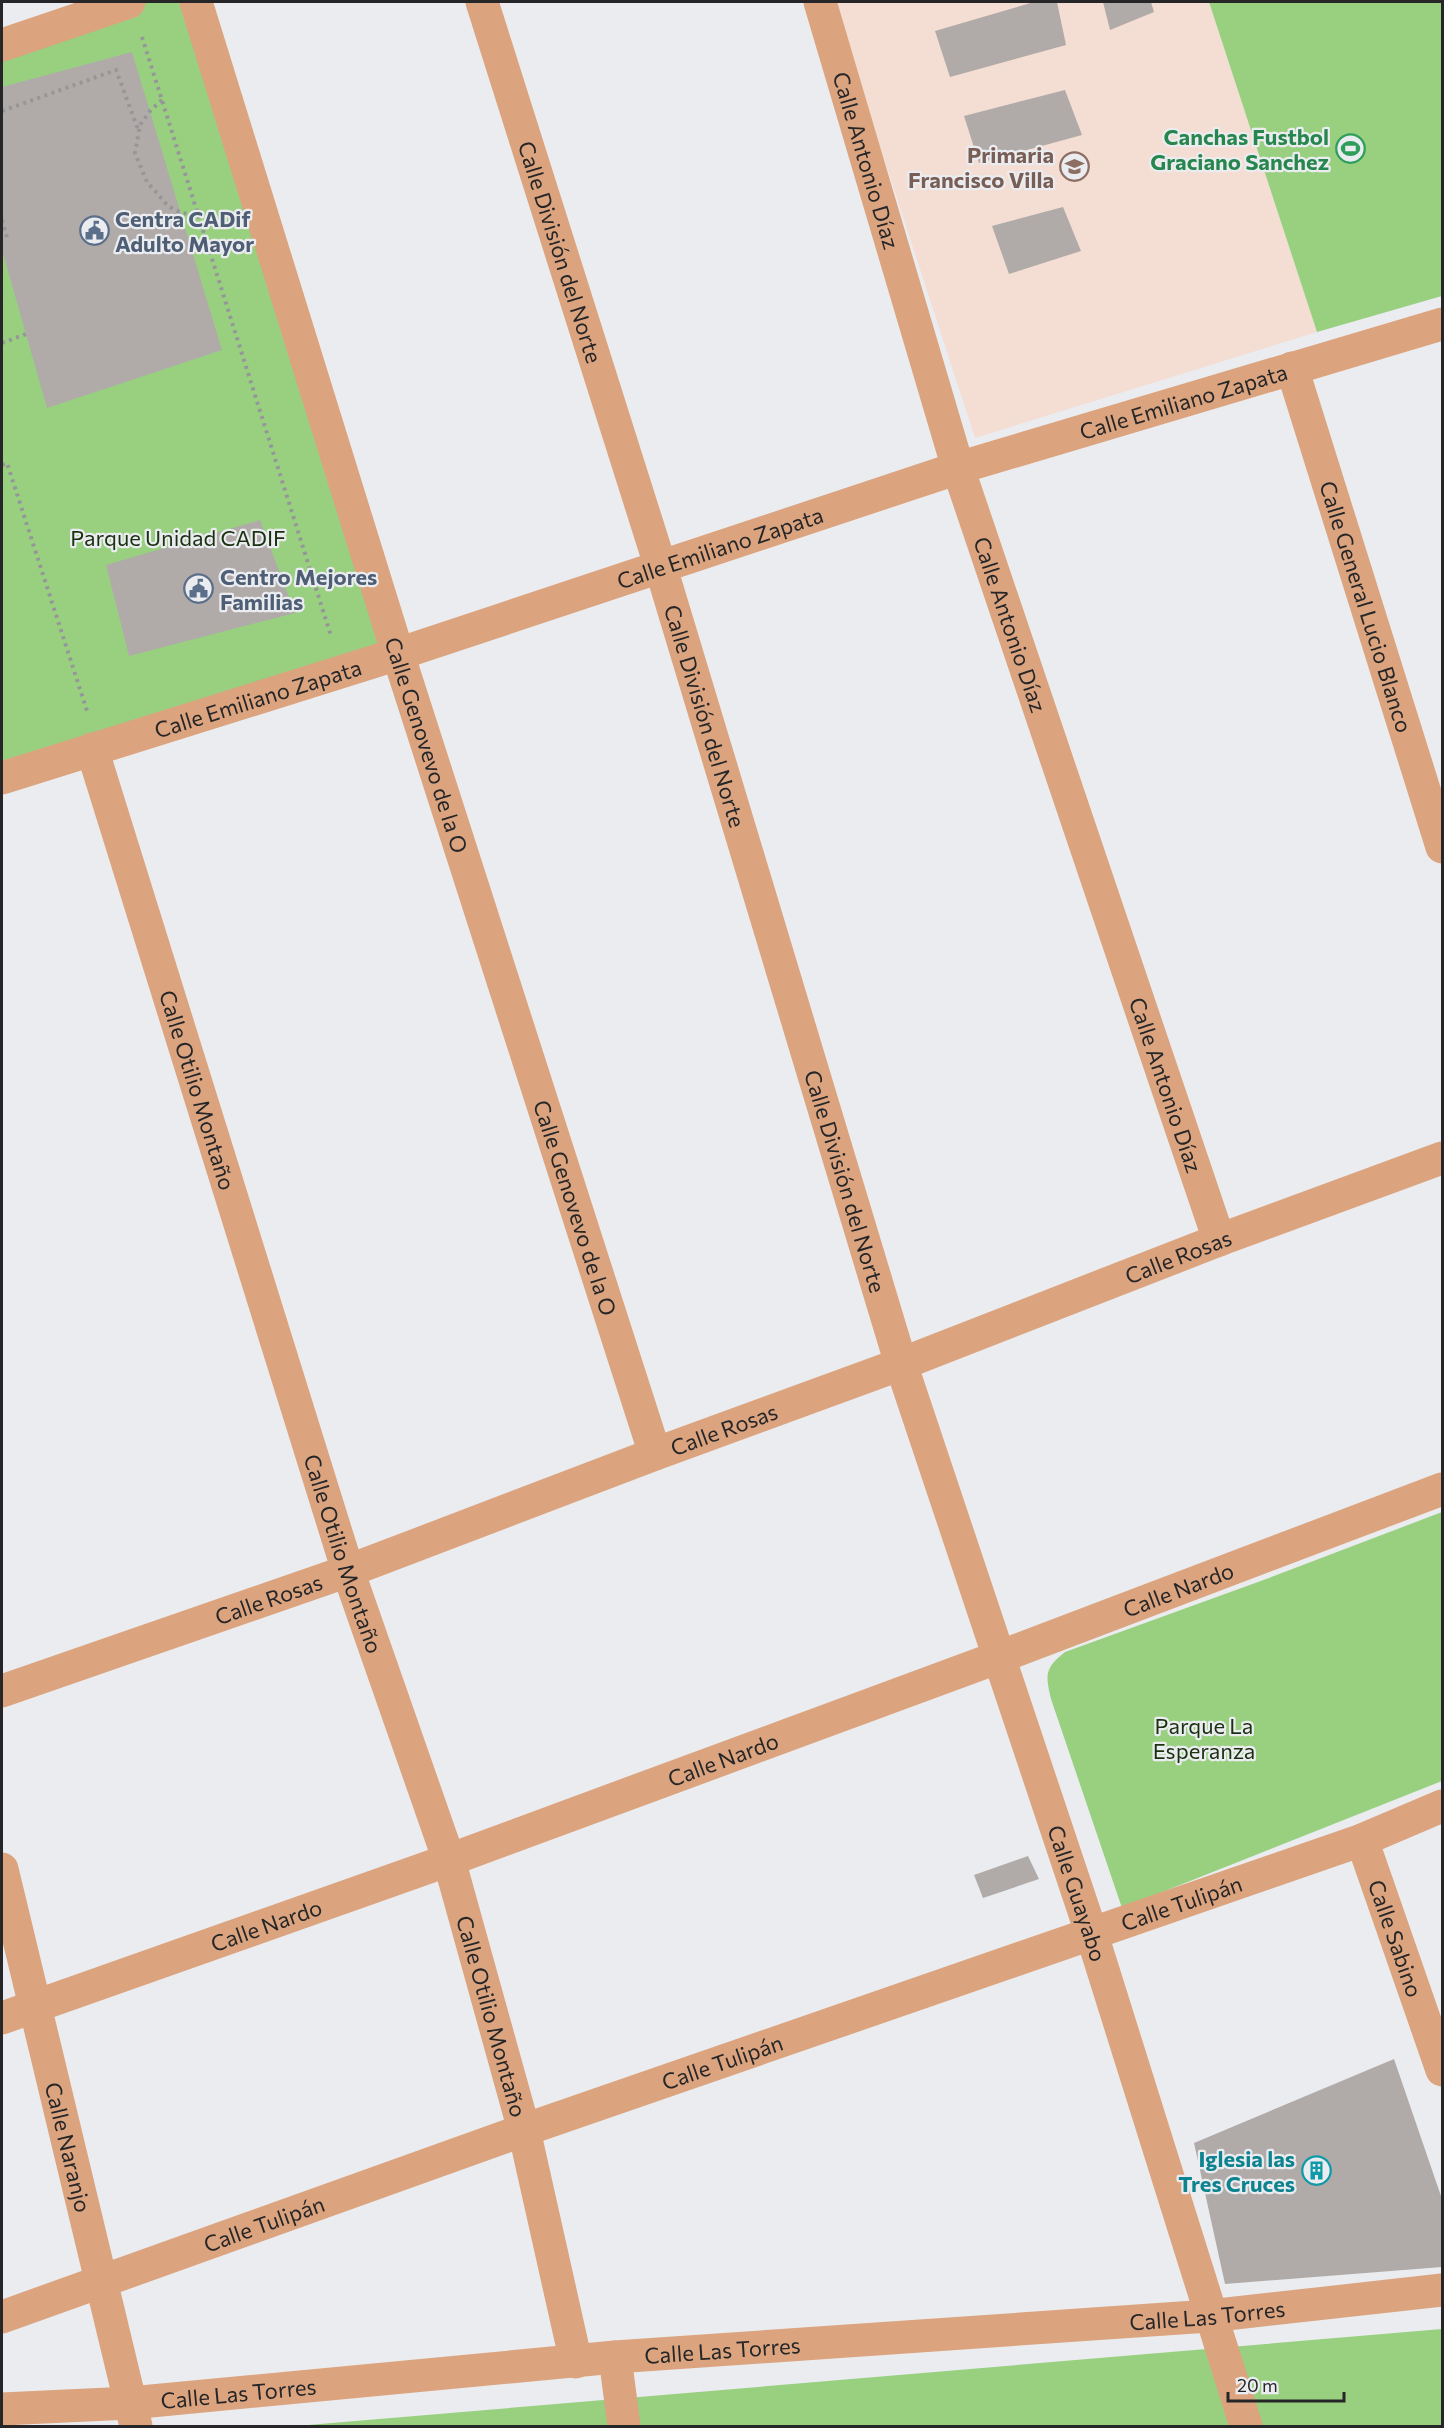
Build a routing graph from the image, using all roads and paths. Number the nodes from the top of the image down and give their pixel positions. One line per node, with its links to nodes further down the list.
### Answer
1 (129, 2): 6 (street)
2 (196, 2): 21 (street, Calle Genovevo de la O)
3 (482, 2): 19 (street, Calle División del Norte)
4 (820, 2): 18 (street, Calle Antonio Díaz)
5 (142, 35): 7 (path)
6 (2, 45)
7 (162, 100): 9 (path); 10 (path)
8 (2, 111): 9 (path)
9 (139, 132): 10 (path)
10 (198, 216): 20 (path)
11 (2, 220): 12 (path)
12 (8, 241)
13 (1443, 324): 16 (street, Calle Emiliano Zapata)
14 (26, 334): 15 (path)
15 (2, 343)
16 (1292, 368): 18 (street, Calle Emiliano Zapata); 24 (street, Calle General Lucio Blanco)
17 (2, 465): 22 (path)
18 (958, 468): 19 (street, Calle Emiliano Zapata); 26 (street, Calle Antonio Díaz)
19 (662, 568): 21 (street, Calle Emiliano Zapata); 27 (street, Calle División del Norte)
20 (334, 645)
21 (398, 654): 22 (street, Calle Emiliano Zapata); 28 (street, Calle Genovevo de la O)
22 (91, 734): 23 (street, Calle Emiliano Zapata); 30 (street, Calle Otilio Montaño)
23 (2, 777)
24 (1443, 847)
25 (1443, 1158): 26 (street, Calle Rosas)
26 (1219, 1240): 27 (street, Calle Rosas)
27 (901, 1364): 28 (street, Calle Rosas); 31 (street, Calle Guayabo)
28 (655, 1454): 30 (street, Calle Rosas)
29 (1443, 1489): 31 (street, Calle Nardo)
30 (348, 1571): 32 (street, Calle Rosas); 35 (street, Calle Otilio Montaño)
31 (999, 1657): 35 (street, Calle Nardo); 37 (street, Calle Guayabo)
32 (2, 1691)
33 (1443, 1806): 34 (street, Calle Tulipán)
34 (1362, 1840): 37 (street, Calle Tulipán); 40 (street, Calle Sabino)
35 (449, 1860): 38 (street, Calle Nardo); 41 (street, Calle Otilio Montaño)
36 (2, 1869): 38 (street, Calle Naranjo)
37 (1092, 1935): 41 (street, Calle Tulipán); 44 (street, Calle Guayabo)
38 (35, 2007): 39 (street, Calle Nardo); 42 (street, Calle Naranjo)
39 (2, 2018)
40 (1443, 2070)
41 (524, 2130): 42 (street, Calle Tulipán); 47 (street, Calle Otilio Montaño)
42 (100, 2280): 45 (street, Calle Tulipán); 49 (street, Calle Naranjo)
43 (1443, 2290): 44 (street, Calle Las Torres)
44 (1209, 2316): 46 (street, Calle Las Torres); 51 (street, Calle Guayabo)
45 (2, 2317)
46 (615, 2357): 47 (street, Calle Las Torres); 50 (street)
47 (576, 2362): 49 (street, Calle Las Torres)
48 (2, 2409): 49 (street, Calle Las Torres)
49 (133, 2415)
50 (624, 2427)
51 (1246, 2427)

